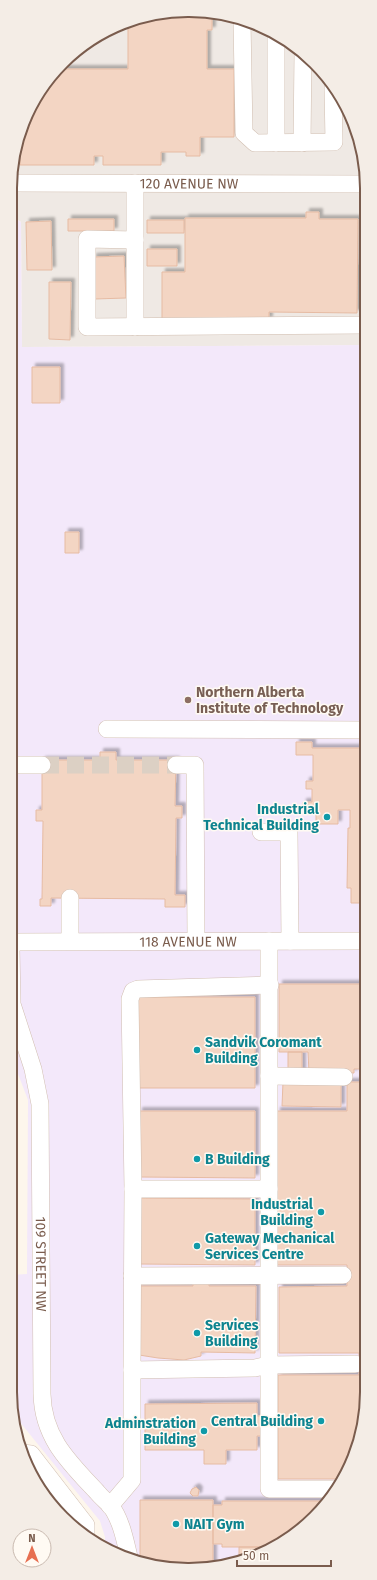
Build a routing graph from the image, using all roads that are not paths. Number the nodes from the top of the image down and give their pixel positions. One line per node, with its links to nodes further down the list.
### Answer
1 (242, 25): 5 (street)
2 (276, 41): 5 (street)
3 (303, 61): 6 (street)
4 (333, 97): 6 (street)
5 (276, 143): 6 (street)
6 (302, 143)
7 (17, 183): 8 (street, 120 AVENUE NW)
8 (135, 183): 9 (street, 120 AVENUE NW); 10 (street)
9 (360, 184)
10 (135, 240): 12 (street); 12 (street)
11 (360, 325): 12 (street)
12 (135, 326)
13 (107, 729): 14 (street)
14 (360, 730)
15 (17, 765): 16 (street)
16 (42, 765)
17 (176, 765): 21 (street)
18 (261, 832): 23 (street)
19 (70, 898): 20 (street)
20 (70, 941): 21 (street, 118 AVENUE NW); 25 (street, 118 AVENUE NW)
21 (196, 941): 22 (street, 118 AVENUE NW)
22 (269, 941): 23 (street, 118 AVENUE NW); 26 (street)
23 (290, 941): 24 (street, 118 AVENUE NW)
24 (360, 941)
25 (17, 942)
26 (270, 985): 28 (street); 30 (street)
27 (17, 1019): 40 (street, 109 STREET NW)
28 (269, 1076): 29 (street); 31 (street)
29 (344, 1077)
30 (133, 1189): 31 (street); 33 (street)
31 (269, 1189): 34 (street)
32 (343, 1275): 34 (street)
33 (132, 1276): 34 (street); 37 (street)
34 (269, 1276): 36 (street)
35 (355, 1364): 36 (street)
36 (268, 1365): 37 (street); 39 (street)
37 (132, 1370): 40 (street)
38 (29, 1454): 41 (street)
39 (329, 1490)
40 (110, 1506): 42 (street, 109 STREET NW)
41 (86, 1529)
42 (128, 1552)

